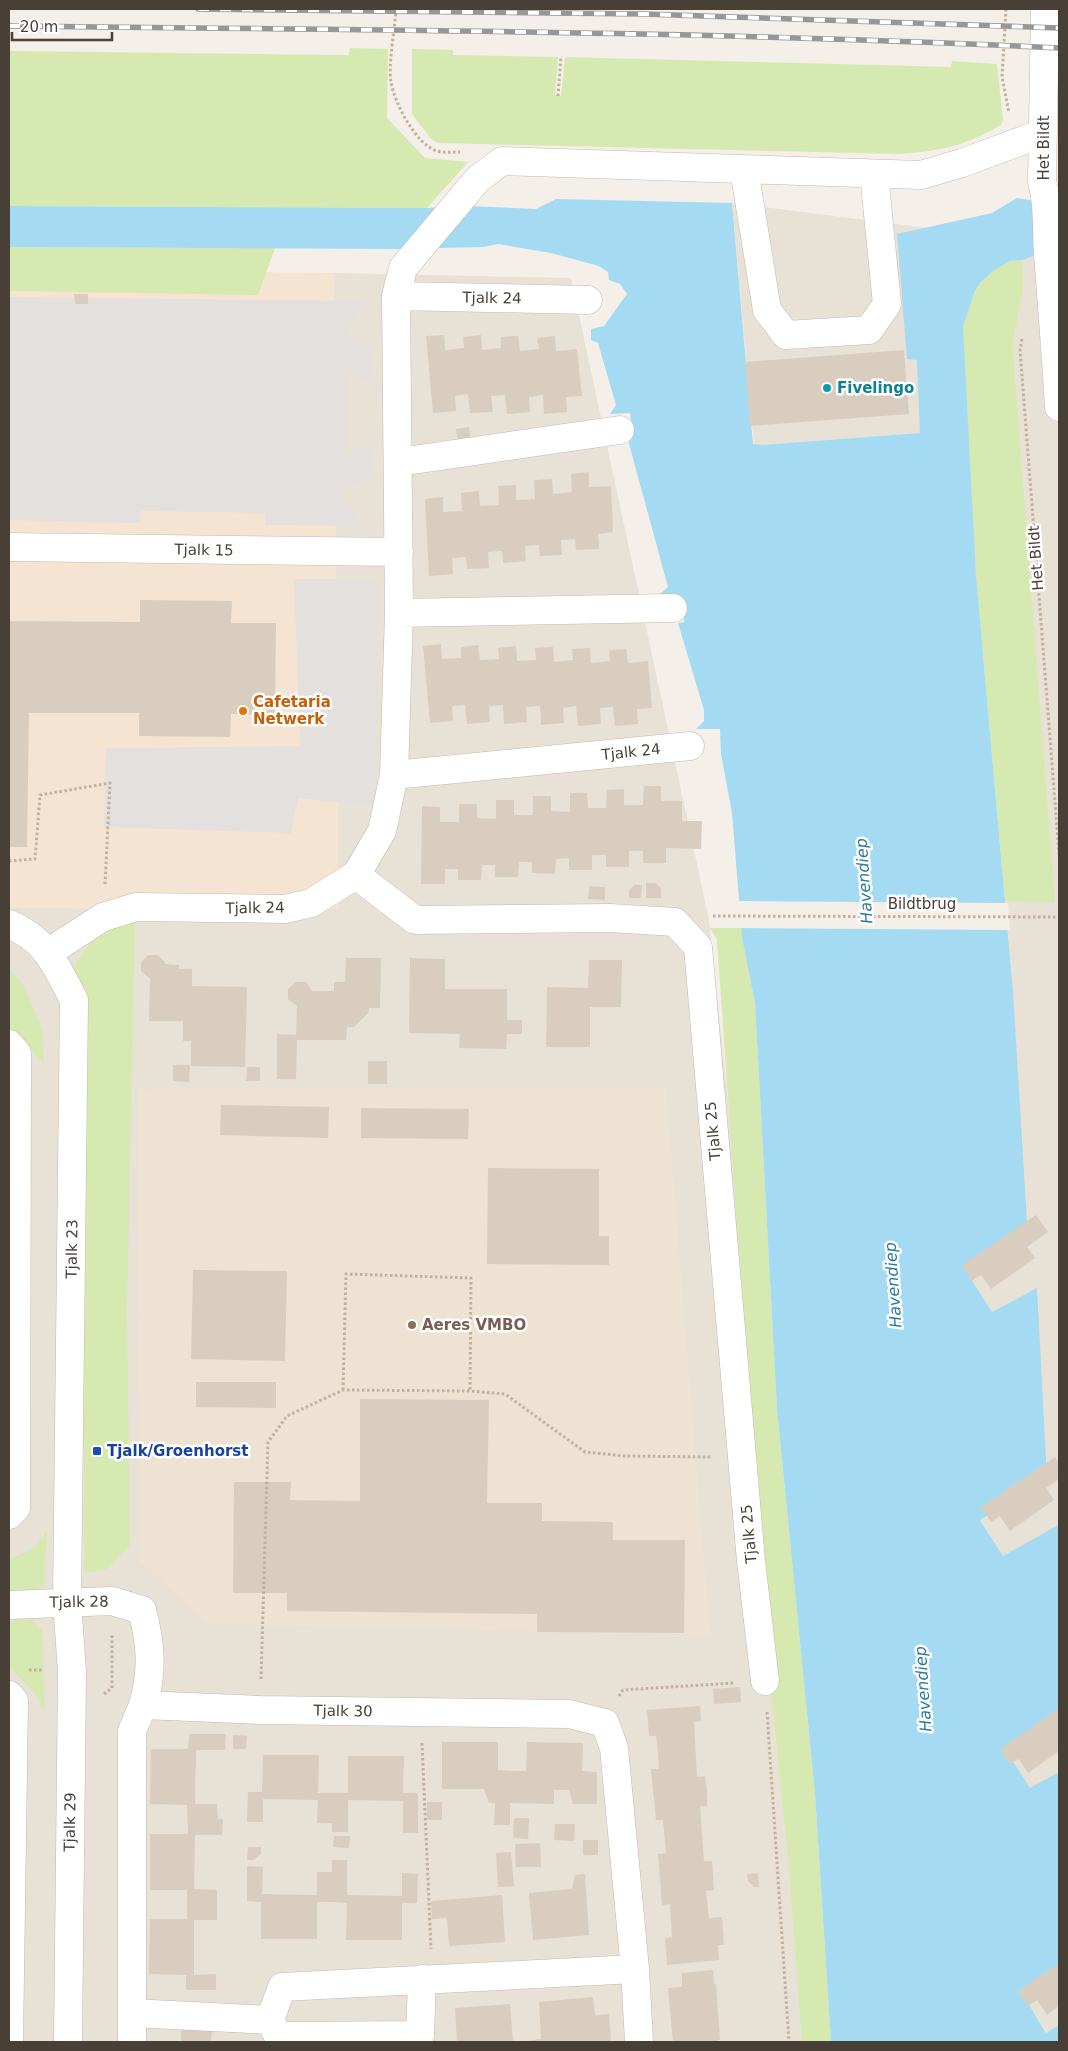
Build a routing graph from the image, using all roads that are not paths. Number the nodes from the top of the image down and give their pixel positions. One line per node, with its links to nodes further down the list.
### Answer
1 (1045, 9): 2 (street, Het Bildt)
2 (1043, 133): 4 (street); 7 (street, Het Bildt)
3 (744, 168): 4 (street); 4 (street); 5 (street, Tjalk 24)
4 (874, 174)
5 (396, 296): 6 (street, Tjalk 24); 10 (street, Tjalk 24)
6 (588, 300)
7 (1057, 310): 8 (street, Het Bildt)
8 (1059, 407)
9 (620, 430): 10 (street)
10 (399, 462): 12 (street, Tjalk 24)
11 (9, 548): 12 (street, Tjalk 15)
12 (399, 552): 14 (street, Tjalk 24)
13 (673, 608): 14 (street)
14 (399, 613): 16 (street, Tjalk 24)
15 (690, 746): 16 (street, Tjalk 24)
16 (394, 775): 17 (street, Tjalk 24)
17 (356, 875): 19 (street, Tjalk 24); 24 (street, Tjalk 25)
18 (9, 924): 19 (street, Tjalk 23)
19 (49, 952): 22 (street, Tjalk 23)
20 (9, 1044): 21 (street)
21 (9, 1515)
22 (67, 1601): 23 (street, Tjalk 28); 26 (street, Tjalk 28); 32 (street, Tjalk 29)
23 (9, 1605)
24 (765, 1681)
25 (9, 1695): 31 (street)
26 (143, 1705): 27 (street, Tjalk 30); 29 (street)
27 (635, 1969): 28 (street); 34 (street)
28 (427, 1979): 30 (street); 30 (street)
29 (132, 2013): 30 (street); 33 (street)
30 (270, 2020)
31 (9, 2042)
32 (68, 2042)
33 (132, 2042)
34 (639, 2042)

